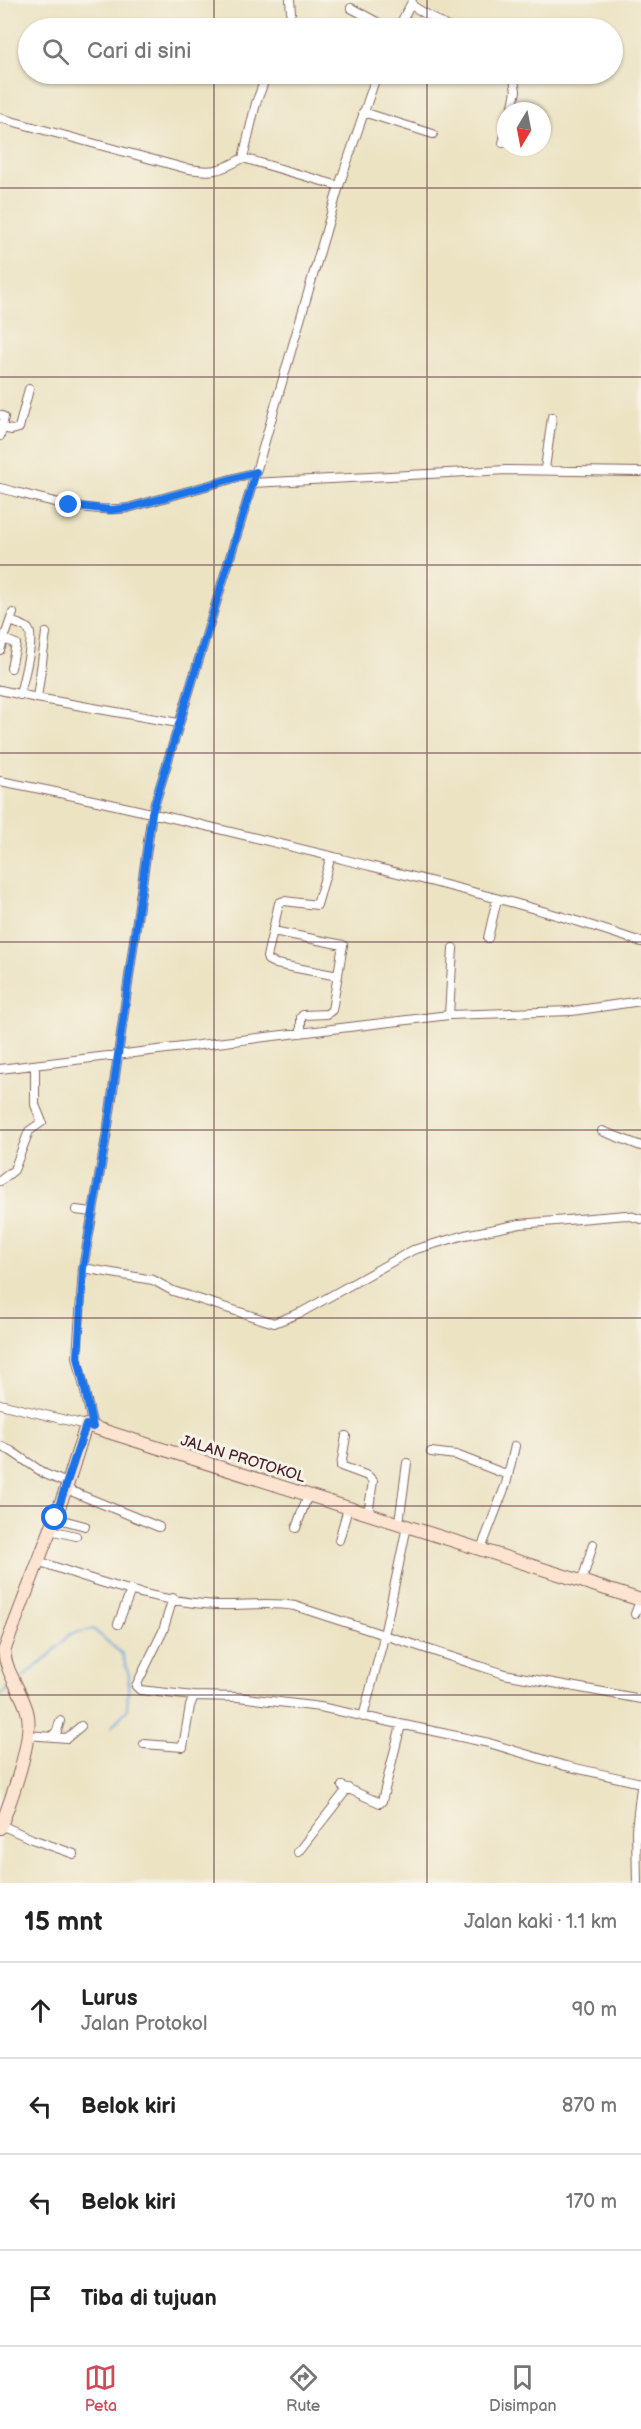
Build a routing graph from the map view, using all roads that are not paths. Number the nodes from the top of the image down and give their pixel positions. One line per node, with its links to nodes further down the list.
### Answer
1 (290, 0): 4 (street)
2 (412, 2): 6 (street); 7 (street)
3 (351, 8): 5 (street)
4 (289, 18)
5 (370, 18)
6 (403, 18)
7 (435, 18)
8 (263, 84): 15 (street)
9 (373, 84): 12 (street)
10 (515, 84): 11 (street)
11 (514, 102)
12 (363, 112): 14 (street); 16 (street)
13 (0, 118): 15 (street)
14 (433, 134)
15 (243, 158): 16 (street)
16 (339, 186): 22 (street)
17 (29, 389): 20 (street)
18 (0, 415): 20 (street)
19 (552, 417): 21 (street)
20 (1, 432)
21 (545, 469): 23 (street); 24 (street)
22 (256, 472): 24 (street); 25 (street)
23 (641, 472)
24 (252, 483): 33 (street)
25 (0, 488)
26 (46, 633): 32 (street)
27 (4, 639): 28 (street); 29 (street); 31 (street)
28 (0, 650)
29 (11, 668)
30 (0, 690): 31 (street)
31 (20, 695): 32 (street)
32 (37, 698): 33 (street)
33 (178, 723): 35 (street)
34 (0, 781): 35 (street)
35 (152, 813): 36 (street); 46 (street)
36 (331, 856): 37 (street); 38 (street)
37 (497, 899): 39 (street); 40 (street)
38 (273, 931): 42 (street); 42 (street)
39 (488, 938)
40 (641, 942)
41 (453, 948): 44 (street)
42 (338, 976): 45 (street)
43 (641, 1001): 44 (street)
44 (449, 1016): 45 (street)
45 (301, 1033): 46 (street)
46 (118, 1055): 47 (street); 53 (street)
47 (35, 1065): 48 (street); 51 (street)
48 (0, 1069)
49 (602, 1131): 50 (street)
50 (641, 1146)
51 (0, 1181)
52 (76, 1210): 53 (street)
53 (92, 1212): 55 (street)
54 (641, 1219): 55 (street)
55 (83, 1268): 57 (street)
56 (0, 1404): 57 (street)
57 (89, 1426): 64 (street); 65 (street, JALAN PROTOKOL)
58 (346, 1436): 67 (street)
59 (0, 1446): 64 (street)
60 (515, 1446): 63 (street)
61 (431, 1452): 63 (street)
62 (408, 1464): 69 (street)
63 (508, 1476): 76 (street)
64 (67, 1486): 68 (street); 71 (street)
65 (308, 1495): 66 (street, JALAN PROTOKOL); 72 (street)
66 (348, 1508): 67 (street, JALAN PROTOKOL); 74 (street)
67 (368, 1514): 69 (street, JALAN PROTOKOL)
68 (53, 1524): 70 (street); 73 (street); 77 (street)
69 (403, 1525): 76 (street, JALAN PROTOKOL); 84 (street)
70 (85, 1526)
71 (159, 1527)
72 (296, 1528)
73 (76, 1536)
74 (339, 1540)
75 (593, 1544): 78 (street)
76 (481, 1549): 78 (street, JALAN PROTOKOL)
77 (38, 1562): 79 (street); 85 (street)
78 (582, 1581): 81 (street, JALAN PROTOKOL)
79 (131, 1590): 80 (street); 83 (street)
80 (173, 1598): 84 (street); 86 (street)
81 (641, 1600): 82 (street)
82 (635, 1614)
83 (118, 1624)
84 (384, 1636): 87 (street); 88 (street)
85 (5, 1670): 92 (street)
86 (194, 1695): 88 (street); 94 (street)
87 (641, 1699)
88 (363, 1717): 90 (street)
89 (60, 1722): 93 (street)
90 (401, 1725): 95 (street); 97 (street)
91 (81, 1726): 93 (street)
92 (27, 1735): 93 (street); 96 (street)
93 (52, 1736)
94 (144, 1744)
95 (641, 1785): 99 (street)
96 (1, 1826): 98 (street)
97 (297, 1852)
98 (74, 1854)
99 (637, 1883)

